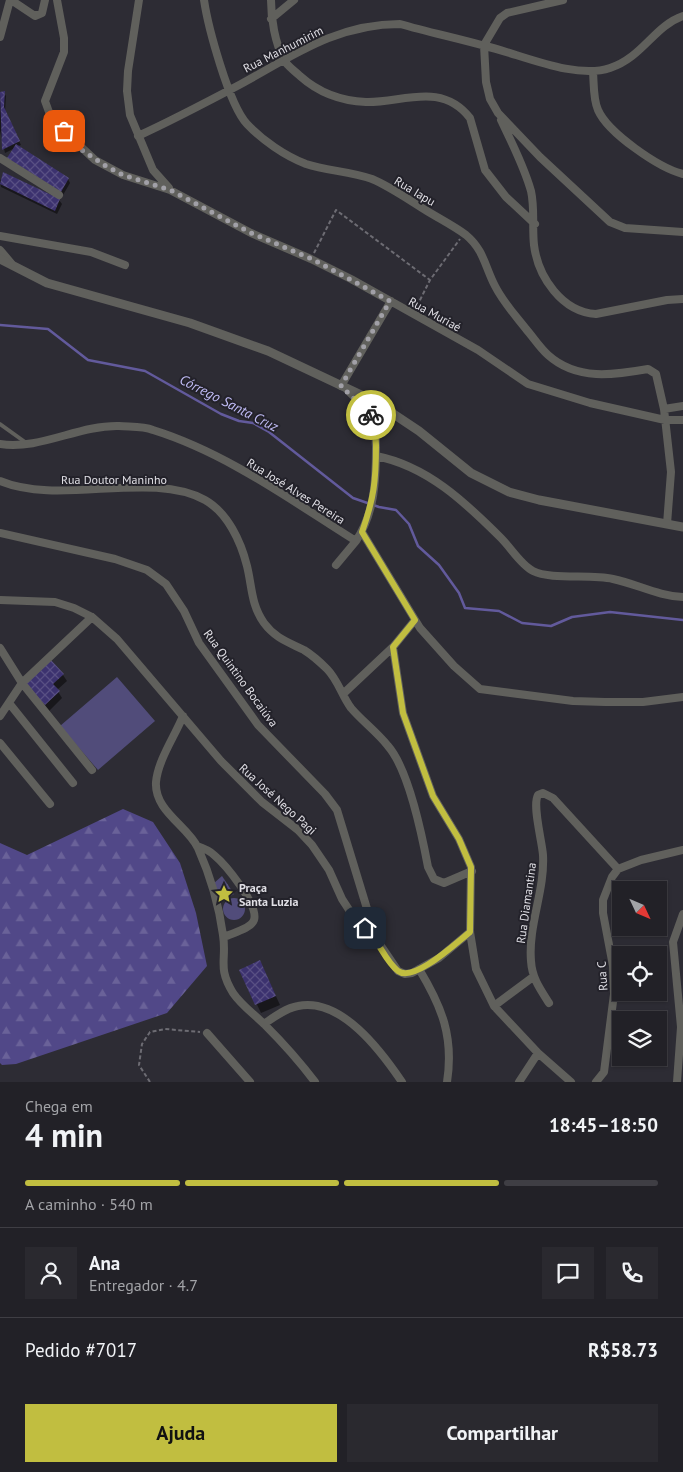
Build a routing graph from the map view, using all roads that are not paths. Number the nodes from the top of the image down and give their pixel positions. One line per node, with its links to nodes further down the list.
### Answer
1 (10, 0): 2 (street); 11 (street)
2 (45, 0)
3 (57, 0): 20 (street, Rua Muriaé)
4 (139, 0): 17 (street)
5 (204, 0): 15 (street, Rua Iapu)
6 (271, 0): 10 (street)
7 (294, 0): 10 (street)
8 (563, 0): 12 (street)
9 (683, 16): 14 (street)
10 (271, 19): 13 (street)
11 (0, 37)
12 (484, 46): 13 (street, Rua Manhumirim); 14 (street, Rua Manhumirim); 16 (street)
13 (284, 60): 15 (street, Rua Manhumirim); 22 (street)
14 (593, 72): 19 (street)
15 (228, 91): 17 (street, Rua Manhumirim); 33 (street, Rua Iapu)
16 (498, 114): 22 (street); 23 (street)
17 (138, 136): 20 (street)
18 (0, 156): 21 (street)
19 (683, 174)
20 (170, 190): 30 (street, Rua Muriaé)
21 (59, 195)
22 (535, 224): 29 (street)
23 (683, 232)
24 (0, 236): 28 (street)
25 (0, 250): 27 (street)
26 (0, 259): 27 (street)
27 (11, 263): 31 (street)
28 (125, 265)
29 (683, 299)
30 (390, 301): 31 (street); 34 (street, Rua Muriaé)
31 (343, 387): 39 (street); 41 (street)
32 (683, 406): 33 (street)
33 (664, 409): 34 (street)
34 (665, 420): 35 (street, Rua Muriaé); 41 (street)
35 (683, 420)
36 (0, 424): 38 (lane)
37 (0, 444): 38 (street, Rua José Alves Pereira)
38 (29, 445): 45 (street, Rua José Alves Pereira)
39 (376, 456): 43 (street); 47 (street)
40 (0, 481): 54 (street, Rua Doutor Maninho)
41 (667, 524): 42 (street)
42 (683, 527)
43 (362, 532): 45 (street); 50 (street)
44 (0, 533): 70 (street, Rua Quintino Bocaiúva)
45 (356, 541): 46 (street)
46 (336, 565)
47 (683, 597)
48 (0, 600): 49 (street, Rua José Nego Pagi)
49 (92, 617): 53 (street); 58 (street, Rua José Nego Pagi)
50 (415, 620): 51 (street); 55 (street)
51 (393, 647): 54 (street); 66 (street)
52 (0, 648): 53 (street)
53 (22, 683): 56 (street); 60 (street)
54 (343, 694): 66 (street, Rua Doutor Maninho)
55 (683, 697)
56 (9, 703): 57 (street); 61 (street)
57 (0, 716)
58 (183, 716): 63 (street); 70 (street, Rua José Nego Pagi)
59 (0, 742): 62 (street)
60 (92, 770)
61 (73, 782)
62 (50, 804)
63 (197, 846): 69 (street); 69 (street)
64 (683, 850): 65 (street)
65 (618, 868): 72 (street, Rua Diamantina); 86 (street, Rua C)
66 (472, 871): 68 (street)
67 (683, 914): 73 (street)
68 (470, 932): 71 (street, Rua José Nego Pagi); 75 (street)
69 (224, 937): 76 (street)
70 (375, 937): 71 (street, Rua José Nego Pagi)
71 (419, 969): 83 (street)
72 (533, 977): 74 (street, Rua Diamantina); 75 (street)
73 (680, 991): 78 (street)
74 (549, 1003)
75 (494, 1006): 79 (street)
76 (264, 1024): 81 (street); 82 (street)
77 (207, 1033): 80 (street)
78 (682, 1046): 87 (street)
79 (538, 1054): 84 (street); 85 (street)
80 (250, 1082)
81 (315, 1082)
82 (402, 1082)
83 (447, 1082)
84 (519, 1082)
85 (571, 1082)
86 (596, 1082)
87 (677, 1082)

